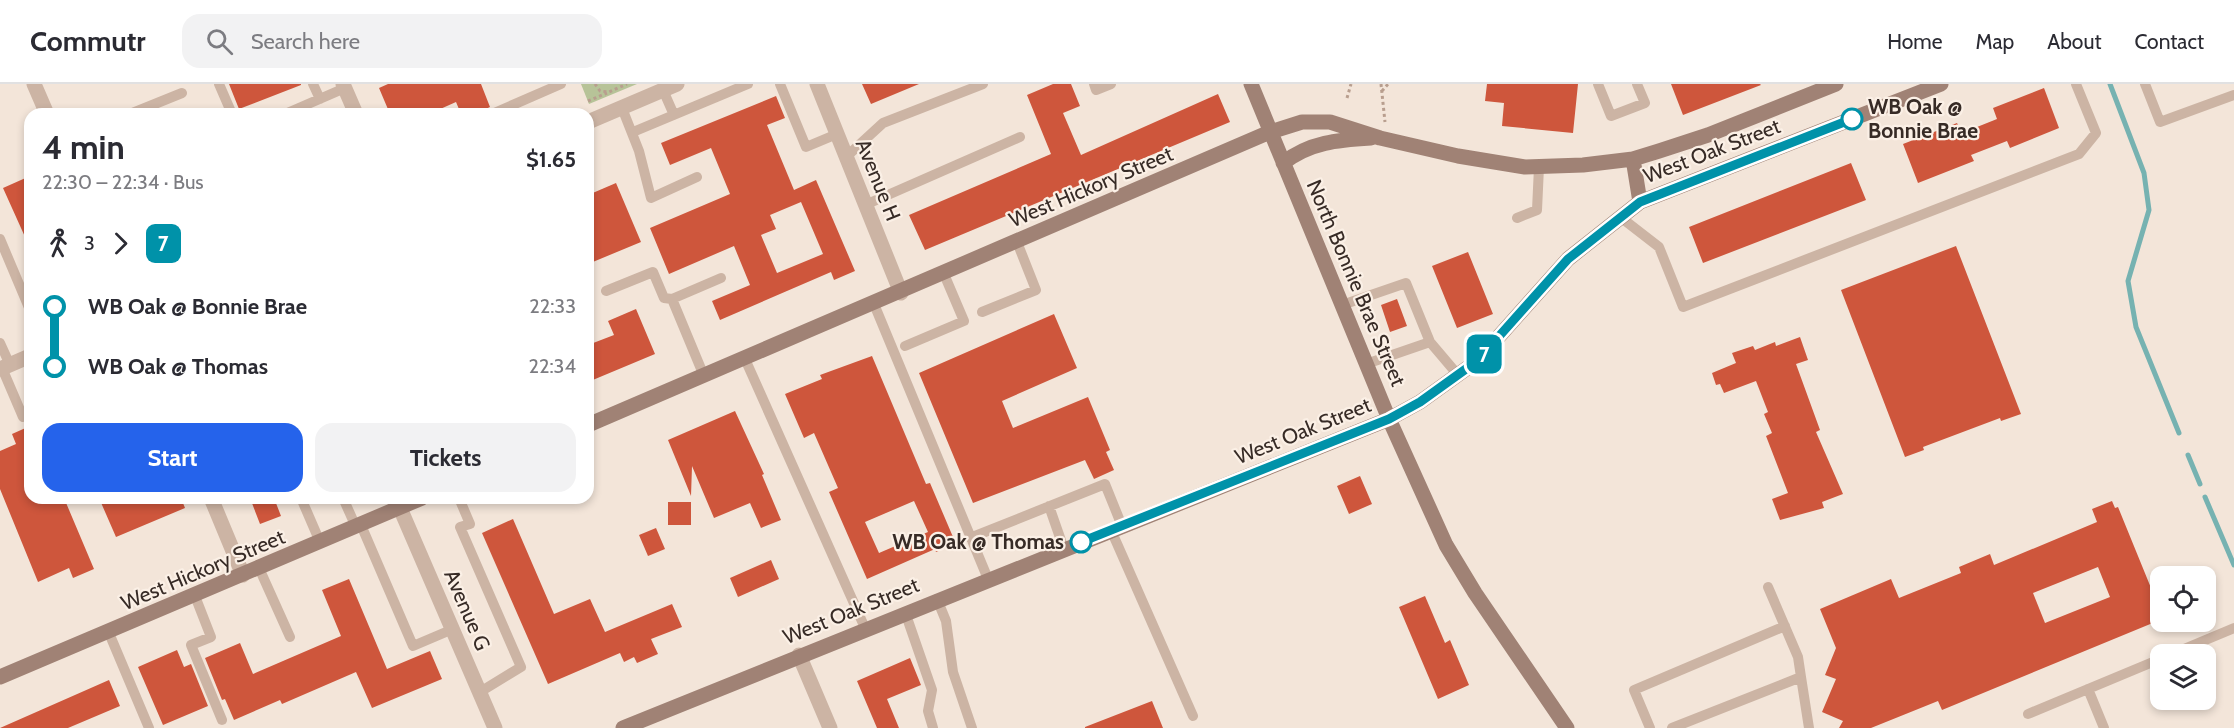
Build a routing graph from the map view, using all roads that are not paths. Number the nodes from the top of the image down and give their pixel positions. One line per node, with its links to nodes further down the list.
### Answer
1 (34, 84): 24 (street)
2 (219, 84): 26 (lane)
3 (313, 84): 23 (lane)
4 (561, 84): 29 (lane)
5 (748, 84): 31 (lane)
6 (780, 84): 35 (lane)
7 (817, 84): 35 (street, Avenue H)
8 (983, 84): 38 (lane)
9 (1094, 84): 10 (lane)
10 (1111, 84)
11 (1251, 84): 34 (main road, North Bonnie Brae Street)
12 (1598, 84): 13 (lane)
13 (1637, 84)
14 (1836, 84): 20 (main road, West Oak Street)
15 (1941, 84): 43 (main road, West Oak Street)
16 (2076, 84): 45 (lane)
17 (2145, 84): 22 (lane)
18 (344, 86): 23 (lane); 28 (street)
19 (670, 87): 30 (street); 31 (lane)
20 (1815, 88): 39 (main road, West Oak Street)
21 (182, 93): 25 (lane)
22 (2234, 95)
23 (320, 99): 27 (lane)
24 (44, 108)
25 (145, 108)
26 (229, 108)
27 (299, 108)
28 (353, 108)
29 (506, 108)
30 (622, 108): 32 (street); 33 (lane)
31 (674, 115): 33 (lane)
32 (594, 120)
33 (633, 132): 42 (lane)
34 (1270, 132): 37 (main road, West Hickory Street); 40 (main road, North Bonnie Brae Street); 48 (main road, West Hickory Street)
35 (837, 134): 38 (street, Avenue H)
36 (1020, 137): 44 (lane)
37 (1380, 138): 40 (main road); 41 (main road, West Hickory Street)
38 (846, 157): 44 (street, Avenue H)
39 (1633, 159): 41 (main road, West Hickory Street); 43 (main road)
40 (1283, 163): 56 (main road, North Bonnie Brae Street)
41 (1539, 167): 46 (lane)
42 (697, 177)
43 (1640, 202): 45 (main road, West Oak Street)
44 (865, 205): 52 (street, Avenue H)
45 (1619, 216): 65 (main road, West Oak Street)
46 (1517, 218)
47 (0, 239): 53 (lane)
48 (1017, 242): 49 (main road, West Hickory Street); 57 (lane)
49 (944, 274): 52 (main road, West Hickory Street); 60 (lane)
50 (721, 278): 54 (lane)
51 (606, 291): 54 (lane)
52 (901, 293): 55 (main road, West Hickory Street)
53 (24, 296)
54 (672, 299): 66 (lane)
55 (874, 304): 61 (main road, West Hickory Street); 79 (lane)
56 (1342, 305): 58 (lane); 63 (main road, North Bonnie Brae Street)
57 (982, 312)
58 (1430, 342): 63 (lane); 65 (lane)
59 (0, 343): 64 (lane)
60 (905, 346)
61 (745, 358): 66 (main road, West Hickory Street); 90 (lane)
62 (24, 359): 64 (street)
63 (1366, 364): 68 (main road, North Bonnie Brae Street)
64 (4, 367): 67 (lane)
65 (1458, 375): 68 (main road, West Oak Street)
66 (704, 376): 69 (main road, West Hickory Street)
67 (23, 417)
68 (1389, 419): 78 (main road, West Oak Street); 111 (main road, North Bonnie Brae Street)
69 (594, 422)
70 (213, 504): 83 (street)
71 (304, 504): 80 (lane)
72 (347, 504): 77 (lane)
73 (409, 504): 76 (main road, West Hickory Street)
74 (462, 504): 101 (lane)
75 (1049, 506): 78 (lane); 79 (lane); 81 (lane)
76 (400, 508): 77 (main road, West Hickory Street); 92 (street, Avenue G)
77 (359, 526): 80 (main road, West Hickory Street); 92 (lane)
78 (1116, 528): 81 (main road, West Oak Street); 103 (lane)
79 (970, 537): 84 (lane)
80 (320, 542): 82 (main road, West Hickory Street)
81 (1064, 549): 84 (main road, West Oak Street)
82 (259, 568): 83 (main road, West Hickory Street); 94 (lane)
83 (243, 575): 86 (main road, West Hickory Street)
84 (988, 579): 87 (main road, West Oak Street)
85 (1768, 587): 89 (lane)
86 (195, 596): 93 (main road, West Hickory Street); 104 (lane)
87 (937, 600): 88 (main road, West Oak Street); 110 (lane)
88 (905, 612): 90 (main road, West Oak Street); 109 (lane)
89 (1785, 626): 99 (lane); 112 (lane)
90 (865, 628): 96 (main road, West Oak Street)
91 (2234, 628): 95 (lane)
92 (453, 629): 101 (street, Avenue G)
93 (109, 633): 98 (main road, West Hickory Street); 105 (lane)
94 (290, 637)
95 (2196, 644)
96 (799, 655): 107 (main road, West Oak Street); 108 (street)
97 (2150, 663): 100 (lane)
98 (0, 677)
99 (1801, 677): 113 (lane); 114 (lane)
100 (2088, 689): 102 (lane); 115 (lane)
101 (480, 692): 106 (street, Avenue G)
102 (2028, 714)
103 (1193, 716)
104 (222, 720)
105 (149, 728)
106 (495, 728)
107 (623, 728)
108 (830, 728)
109 (933, 728)
110 (972, 728)
111 (1567, 728)
112 (1650, 728)
113 (1672, 728)
114 (1809, 728)
115 (2104, 728)

